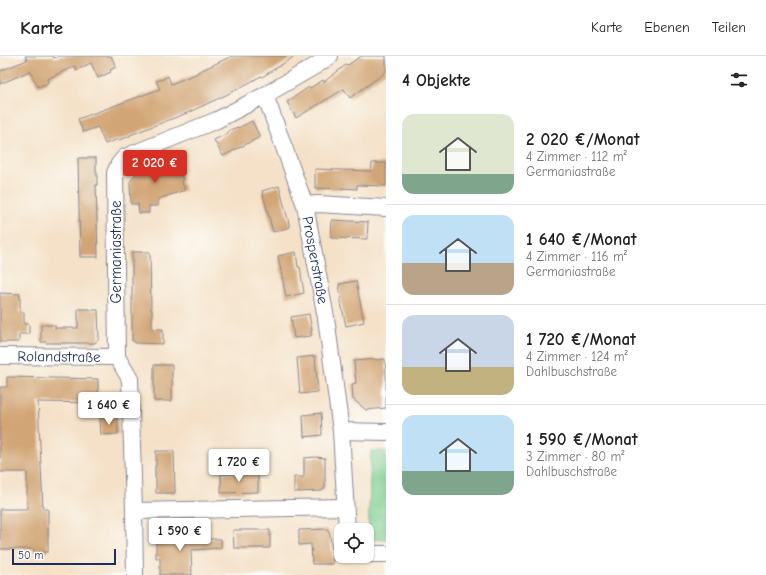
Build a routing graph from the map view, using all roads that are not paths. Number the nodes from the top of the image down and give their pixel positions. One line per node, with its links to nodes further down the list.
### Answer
1 (330, 56): 2 (street, Germaniastraße)
2 (265, 95): 3 (street, Prosperstraße); 6 (street, Germaniastraße)
3 (305, 205): 4 (street); 7 (street, Prosperstraße)
4 (386, 208)
5 (0, 356): 6 (street, Rolandstraße)
6 (117, 357): 10 (street, Germaniastraße)
7 (341, 431): 8 (street); 9 (street, Prosperstraße)
8 (386, 432)
9 (346, 507): 10 (street); 11 (street, Prosperstraße)
10 (134, 510): 14 (street, Germaniastraße)
11 (347, 523)
12 (374, 554): 13 (street)
13 (386, 554)
14 (135, 575)

